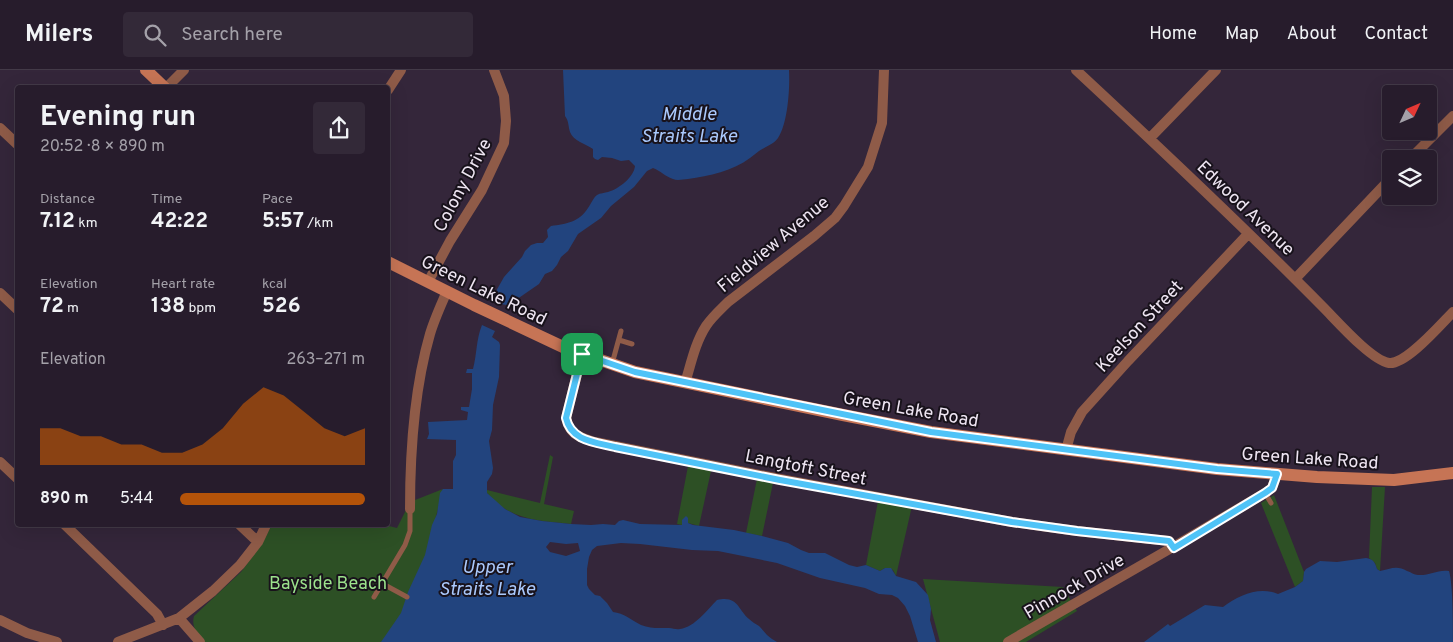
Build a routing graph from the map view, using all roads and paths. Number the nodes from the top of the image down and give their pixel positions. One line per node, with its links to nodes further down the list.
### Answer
1 (146, 70): 8 (street)
2 (184, 70): 9 (street)
3 (401, 70): 10 (street)
4 (494, 70): 20 (street, Colony Drive)
5 (884, 70): 30 (street, Fieldview Avenue)
6 (1076, 70): 13 (street, Edwood Avenue)
7 (1216, 70): 13 (street)
8 (163, 85)
9 (169, 85)
10 (390, 87)
11 (1453, 116): 15 (street)
12 (0, 128): 14 (street)
13 (1150, 138): 17 (street, Edwood Avenue)
14 (15, 142)
15 (1419, 150)
16 (1382, 187): 19 (street)
17 (1248, 234): 19 (street, Edwood Avenue); 31 (street, Keelson Street)
18 (390, 263): 20 (street, Green Lake Road)
19 (1295, 279): 24 (street, Edwood Avenue)
20 (428, 282): 21 (street, Green Lake Road)
21 (447, 292): 28 (street, Green Lake Road); 38 (street)
22 (0, 293): 23 (street)
23 (15, 307)
24 (1453, 312)
25 (621, 331): 26 (lane)
26 (619, 340): 27 (lane); 29 (lane)
27 (632, 344)
28 (582, 354): 29 (street, Green Lake Road); 43 (street, Langtoft Street)
29 (612, 364): 30 (street, Green Lake Road)
30 (685, 382): 31 (street, Green Lake Road)
31 (1066, 450): 34 (street, Green Lake Road)
32 (0, 462): 35 (street)
33 (1453, 473): 34 (street, Green Lake Road)
34 (1277, 474): 36 (street, Pinnock Drive)
35 (15, 476)
36 (1265, 493): 37 (lane); 43 (street, Pinnock Drive)
37 (1272, 503)
38 (410, 509): 44 (lane)
39 (67, 527): 49 (street)
40 (242, 527): 42 (street)
41 (265, 527): 42 (street)
42 (258, 542): 47 (street)
43 (1174, 548): 53 (street, Pinnock Drive)
44 (383, 584): 45 (lane); 46 (lane)
45 (374, 597)
46 (407, 597)
47 (179, 618): 49 (street); 52 (street)
48 (0, 620): 50 (street)
49 (163, 625): 51 (street)
50 (56, 642)
51 (118, 642)
52 (200, 642)
53 (1008, 642)

